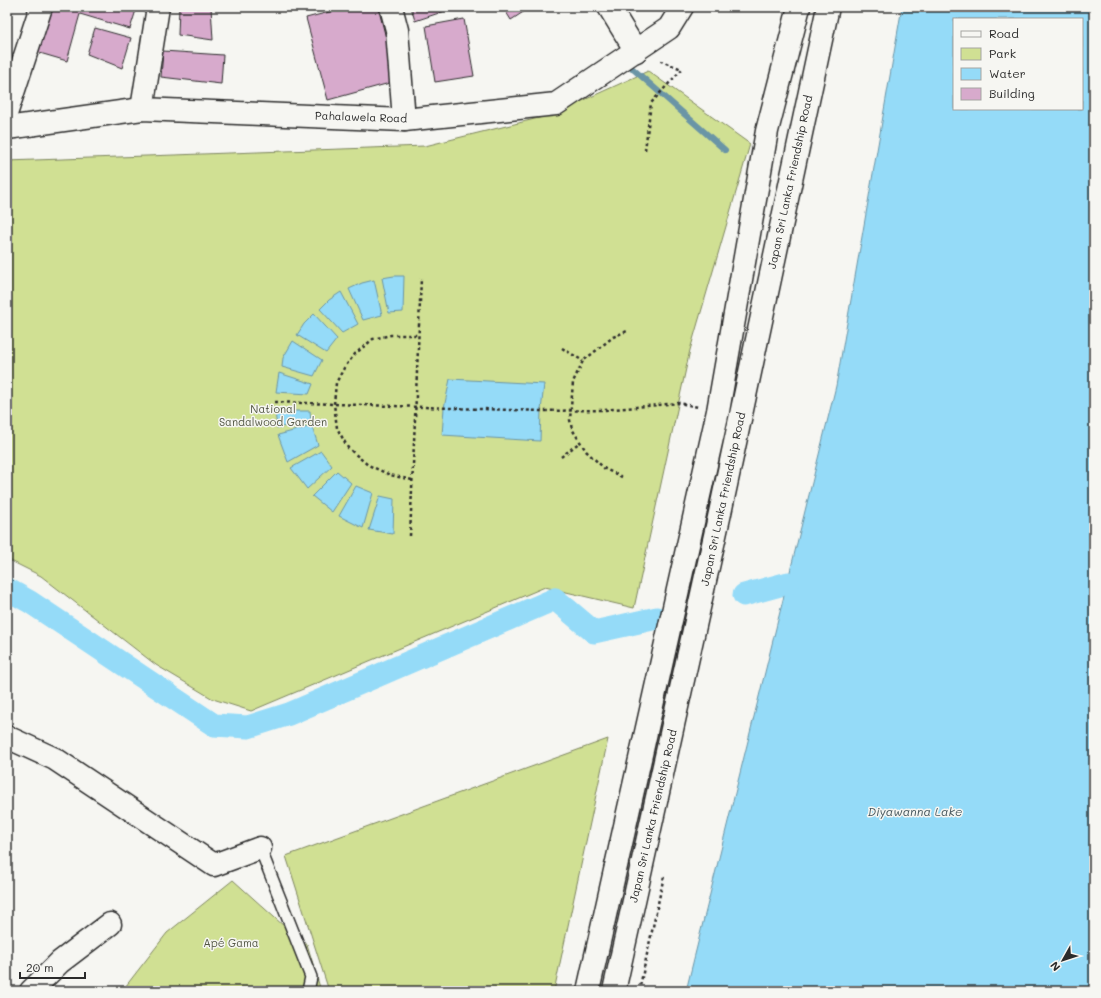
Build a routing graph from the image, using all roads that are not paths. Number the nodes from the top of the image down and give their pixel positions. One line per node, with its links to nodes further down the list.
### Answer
1 (41, 7): 10 (main road)
2 (158, 7): 9 (main road)
3 (391, 7): 11 (main road)
4 (609, 7): 8 (main road)
5 (681, 7): 8 (main road, Pahalawela Road)
6 (799, 7): 18 (main road)
7 (828, 7): 19 (main road, Japan Sri Lanka Friendship Road)
8 (636, 51): 11 (main road, Pahalawela Road)
9 (142, 109): 11 (main road, Pahalawela Road); 12 (main road, Pahalawela Road)
10 (7, 111)
11 (404, 120)
12 (7, 128)
13 (7, 737): 14 (main road)
14 (260, 848): 17 (lane)
15 (110, 924): 16 (main road)
16 (31, 991)
17 (308, 991)
18 (588, 991)
19 (614, 991)

